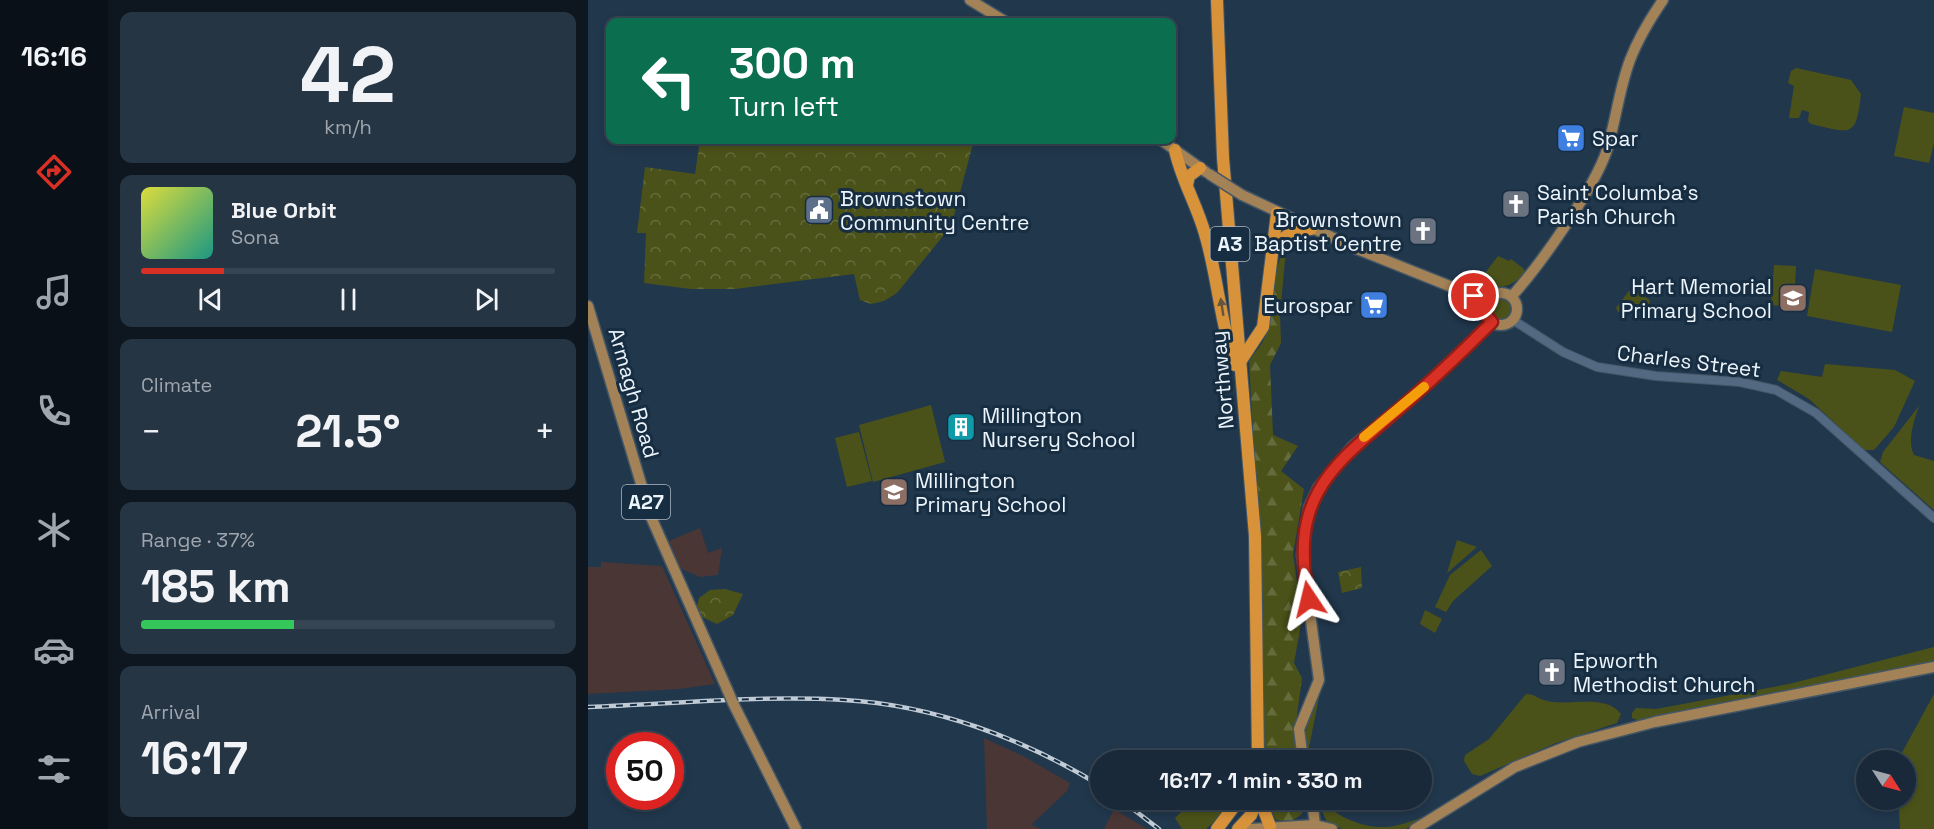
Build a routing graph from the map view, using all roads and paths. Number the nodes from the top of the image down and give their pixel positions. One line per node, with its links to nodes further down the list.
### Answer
1 (969, 0): 4 (main road)
2 (1217, 0): 17 (highway, Northway / A3)
3 (1663, 0): 12 (main road)
4 (999, 18)
5 (1167, 144): 6 (main road)
6 (1175, 150): 7 (main road); 8 (highway)
7 (1204, 171): 8 (highway); 9 (main road, bridge)
8 (1187, 185): 18 (highway, one-way to 8)
9 (1277, 213): 10 (main road); 11 (highway)
10 (1311, 229): 11 (highway); 13 (main road)
11 (1274, 248): 17 (highway)
12 (1512, 296): 13 (main road); 15 (main road)
13 (1487, 302): 16 (main road)
14 (588, 306): 31 (main road, Armagh Road / A27, bridge)
15 (1513, 320): 16 (main road); 19 (street, Charles Street)
16 (1492, 322): 22 (main road)
17 (1240, 362): 18 (highway, Northway / A3)
18 (1241, 383): 21 (highway, Northway / A3)
19 (1934, 518)
20 (1934, 667): 34 (main road)
21 (1258, 750)
22 (1302, 750)
23 (1232, 810): 32 (highway)
24 (1239, 810): 30 (main road)
25 (1254, 810): 30 (highway)
26 (1263, 810): 29 (highway)
27 (1313, 810): 28 (main road)
28 (1315, 825): 29 (main road); 33 (main road)
29 (1270, 826): 30 (main road)
30 (1246, 828)
31 (796, 829)
32 (1217, 829)
33 (1332, 829)
34 (1415, 829)

